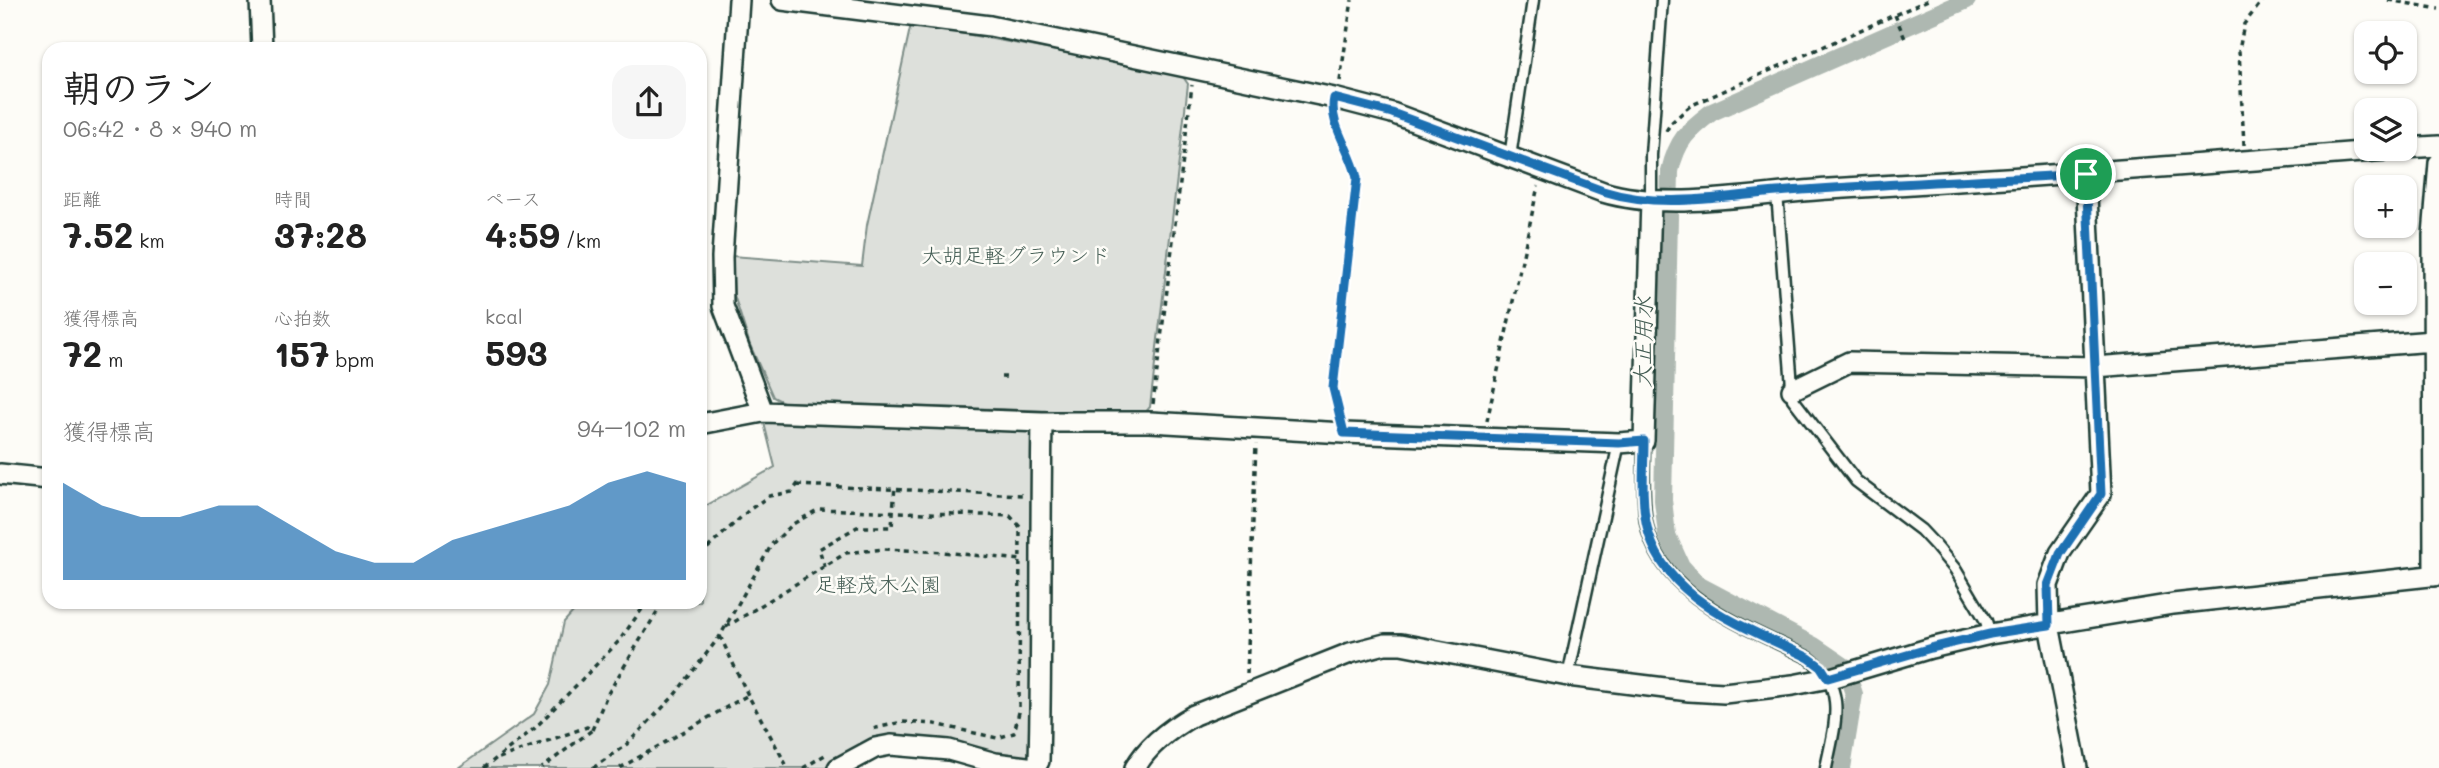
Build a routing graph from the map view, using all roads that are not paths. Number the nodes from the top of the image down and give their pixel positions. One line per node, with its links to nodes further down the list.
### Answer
1 (260, 0): 6 (street)
2 (739, 0): 18 (street)
3 (782, 0): 10 (street)
4 (1534, 0): 10 (lane)
5 (1662, 0): 14 (lane)
6 (262, 42)
7 (2439, 146): 8 (street)
8 (2417, 148)
9 (2354, 153): 12 (street)
10 (1510, 157): 14 (street)
11 (2439, 163): 15 (street)
12 (2086, 174): 13 (street); 16 (street)
13 (1776, 192): 14 (street); 17 (lane)
14 (1654, 200): 21 (street)
15 (2436, 342): 16 (street); 25 (street)
16 (2095, 367): 17 (street); 26 (street)
17 (1792, 390): 27 (lane)
18 (763, 412): 19 (street); 20 (street)
19 (1042, 422): 22 (street); 31 (street)
20 (707, 423)
21 (1644, 441): 22 (street); 29 (lane)
22 (1619, 443): 28 (lane)
23 (0, 474): 24 (street)
24 (42, 479)
25 (2436, 576): 26 (street)
26 (2049, 625): 27 (street); 34 (street)
27 (1990, 634): 29 (street)
28 (1568, 676): 29 (street); 32 (street)
29 (1831, 678): 33 (lane)
30 (832, 761): 31 (street)
31 (1036, 768)
32 (1135, 768)
33 (1826, 768)
34 (2077, 768)

